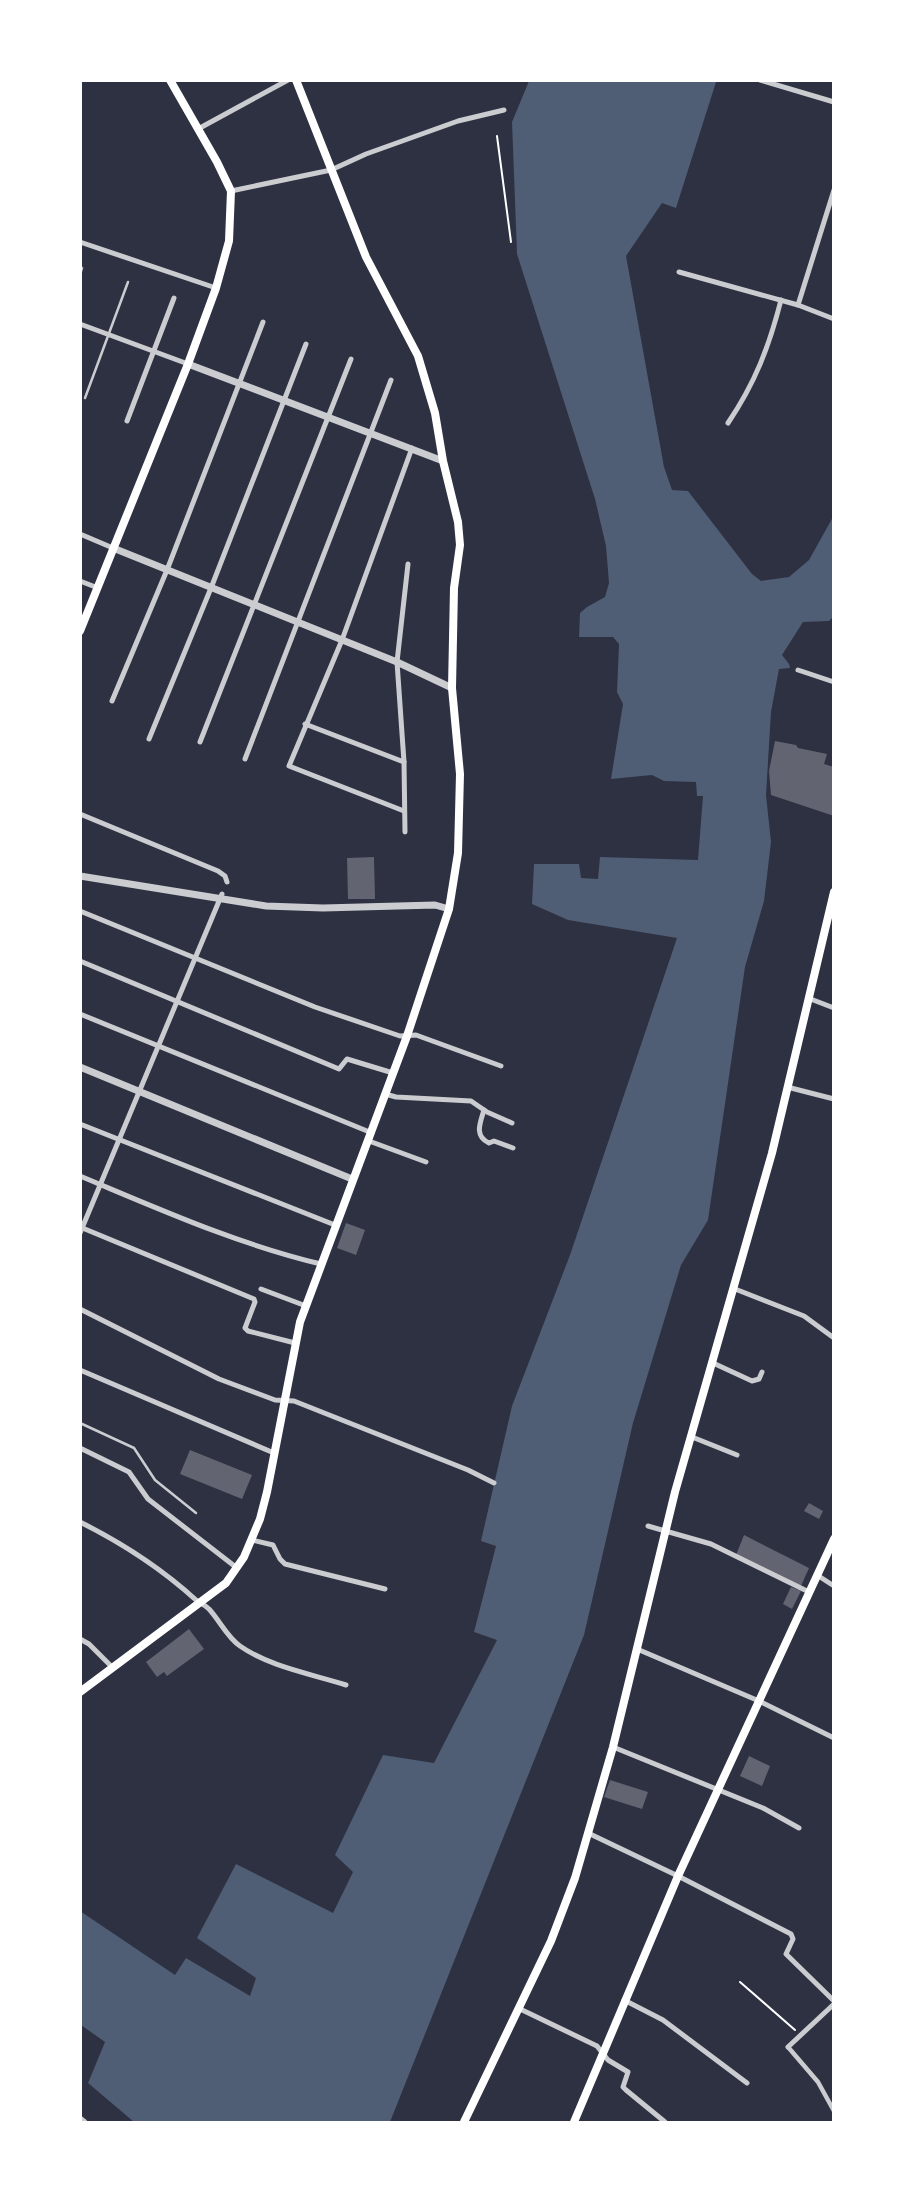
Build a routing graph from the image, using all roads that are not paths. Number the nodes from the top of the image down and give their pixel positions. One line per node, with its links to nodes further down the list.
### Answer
1 (170, 80): 7 (main road)
2 (288, 80): 7 (street)
3 (296, 80): 8 (main road)
4 (760, 80): 5 (street)
5 (834, 102)
6 (504, 110): 8 (street)
7 (198, 129): 10 (main road)
8 (331, 170): 10 (street); 37 (main road)
9 (834, 190): 19 (street)
10 (231, 191): 16 (main road)
11 (80, 242): 16 (street)
12 (82, 268): 14 (lane)
13 (679, 272): 18 (street)
14 (80, 274)
15 (128, 282): 23 (lane)
16 (216, 288): 27 (main road)
17 (174, 298): 25 (street)
18 (781, 300): 19 (street); 34 (street)
19 (798, 305): 20 (street)
20 (834, 319)
21 (263, 322): 29 (street)
22 (80, 324): 23 (street)
23 (108, 335): 25 (street); 30 (lane)
24 (306, 344): 31 (street)
25 (152, 351): 27 (street); 33 (street)
26 (351, 359): 32 (street)
27 (188, 364): 29 (street); 39 (main road)
28 (391, 380): 35 (street)
29 (240, 383): 31 (street); 41 (street)
30 (85, 398)
31 (285, 401): 32 (street); 44 (street)
32 (329, 417): 35 (street); 45 (street)
33 (127, 421)
34 (729, 423)
35 (372, 433): 36 (street); 46 (street)
36 (412, 448): 37 (street); 48 (street)
37 (443, 461): 52 (main road)
38 (80, 534): 39 (street)
39 (113, 548): 41 (street); 43 (main road)
40 (408, 564): 49 (street)
41 (166, 570): 44 (street); 53 (street)
42 (80, 581): 43 (street)
43 (98, 587): 47 (main road)
44 (211, 588): 45 (street); 55 (street)
45 (253, 605): 46 (street); 56 (street)
46 (297, 622): 48 (street); 57 (street)
47 (82, 625)
48 (342, 640): 49 (street); 54 (street)
49 (397, 662): 52 (street); 58 (street)
50 (798, 670): 51 (street)
51 (834, 682)
52 (452, 688): 66 (main road)
53 (112, 701)
54 (305, 724): 58 (street); 59 (street)
55 (149, 739)
56 (200, 742)
57 (245, 759)
58 (404, 762): 59 (street)
59 (404, 811): 61 (street)
60 (80, 814): 63 (street)
61 (405, 832)
62 (80, 876): 65 (street)
63 (227, 882)
64 (834, 892): 70 (main road)
65 (221, 897): 66 (street); 68 (street)
66 (449, 909): 74 (main road)
67 (80, 911): 68 (street)
68 (196, 957): 71 (street); 74 (street)
69 (80, 961): 71 (street)
70 (808, 999): 72 (street); 79 (main road)
71 (177, 1002): 75 (street); 78 (street)
72 (834, 1008)
73 (80, 1014): 75 (street)
74 (407, 1036): 76 (street); 78 (main road)
75 (159, 1045): 80 (street); 86 (street)
76 (501, 1066)
77 (80, 1067): 80 (street)
78 (393, 1073): 81 (main road)
79 (787, 1087): 82 (street); 97 (main road)
80 (140, 1092): 87 (street); 91 (street)
81 (385, 1094): 83 (street); 86 (main road)
82 (834, 1099)
83 (484, 1110): 84 (street); 88 (street)
84 (512, 1123)
85 (80, 1124): 87 (street)
86 (371, 1137): 89 (street); 91 (main road)
87 (119, 1140): 92 (street); 93 (street)
88 (513, 1148)
89 (426, 1162)
90 (80, 1176): 92 (street)
91 (352, 1179): 93 (main road)
92 (101, 1184): 94 (street); 95 (street)
93 (335, 1225): 95 (main road)
94 (81, 1229): 101 (street)
95 (321, 1264): 98 (main road)
96 (261, 1289): 98 (street)
97 (735, 1289): 100 (street); 102 (main road)
98 (306, 1306): 101 (main road)
99 (80, 1309): 105 (street)
100 (834, 1338)
101 (295, 1343): 105 (main road)
102 (713, 1363): 104 (street); 107 (main road)
103 (80, 1370): 109 (street)
104 (762, 1372)
105 (285, 1401): 109 (main road); 111 (street)
106 (80, 1423): 112 (lane)
107 (692, 1437): 110 (street); 115 (main road)
108 (80, 1448): 118 (street)
109 (274, 1453): 117 (main road)
110 (737, 1455)
111 (494, 1483)
112 (196, 1513)
113 (80, 1522): 123 (street)
114 (648, 1526): 115 (street)
115 (666, 1530): 122 (street); 125 (main road)
116 (834, 1539): 119 (main road)
117 (251, 1540): 118 (main road); 121 (street)
118 (238, 1568): 123 (main road)
119 (817, 1576): 120 (street); 122 (main road)
120 (834, 1586)
121 (385, 1589)
122 (809, 1592): 129 (main road)
123 (200, 1603): 126 (main road); 127 (street)
124 (80, 1639): 126 (street)
125 (637, 1649): 129 (street); 131 (main road)
126 (113, 1668): 128 (main road)
127 (346, 1685)
128 (80, 1692)
129 (759, 1701): 130 (street); 132 (main road)
130 (834, 1738)
131 (613, 1747): 132 (street); 134 (main road)
132 (719, 1788): 133 (street); 135 (main road)
133 (799, 1828)
134 (588, 1833): 135 (street); 138 (main road)
135 (678, 1876): 136 (main road); 137 (street)
136 (624, 2000): 140 (main road); 141 (street)
137 (834, 2003): 139 (street)
138 (518, 2008): 140 (street); 145 (main road)
139 (788, 2047): 142 (street)
140 (603, 2053): 146 (main road); 147 (street)
141 (747, 2083)
142 (834, 2111)
143 (80, 2118): 144 (street)
144 (85, 2123)
145 (464, 2123)
146 (574, 2123)
147 (665, 2123)

